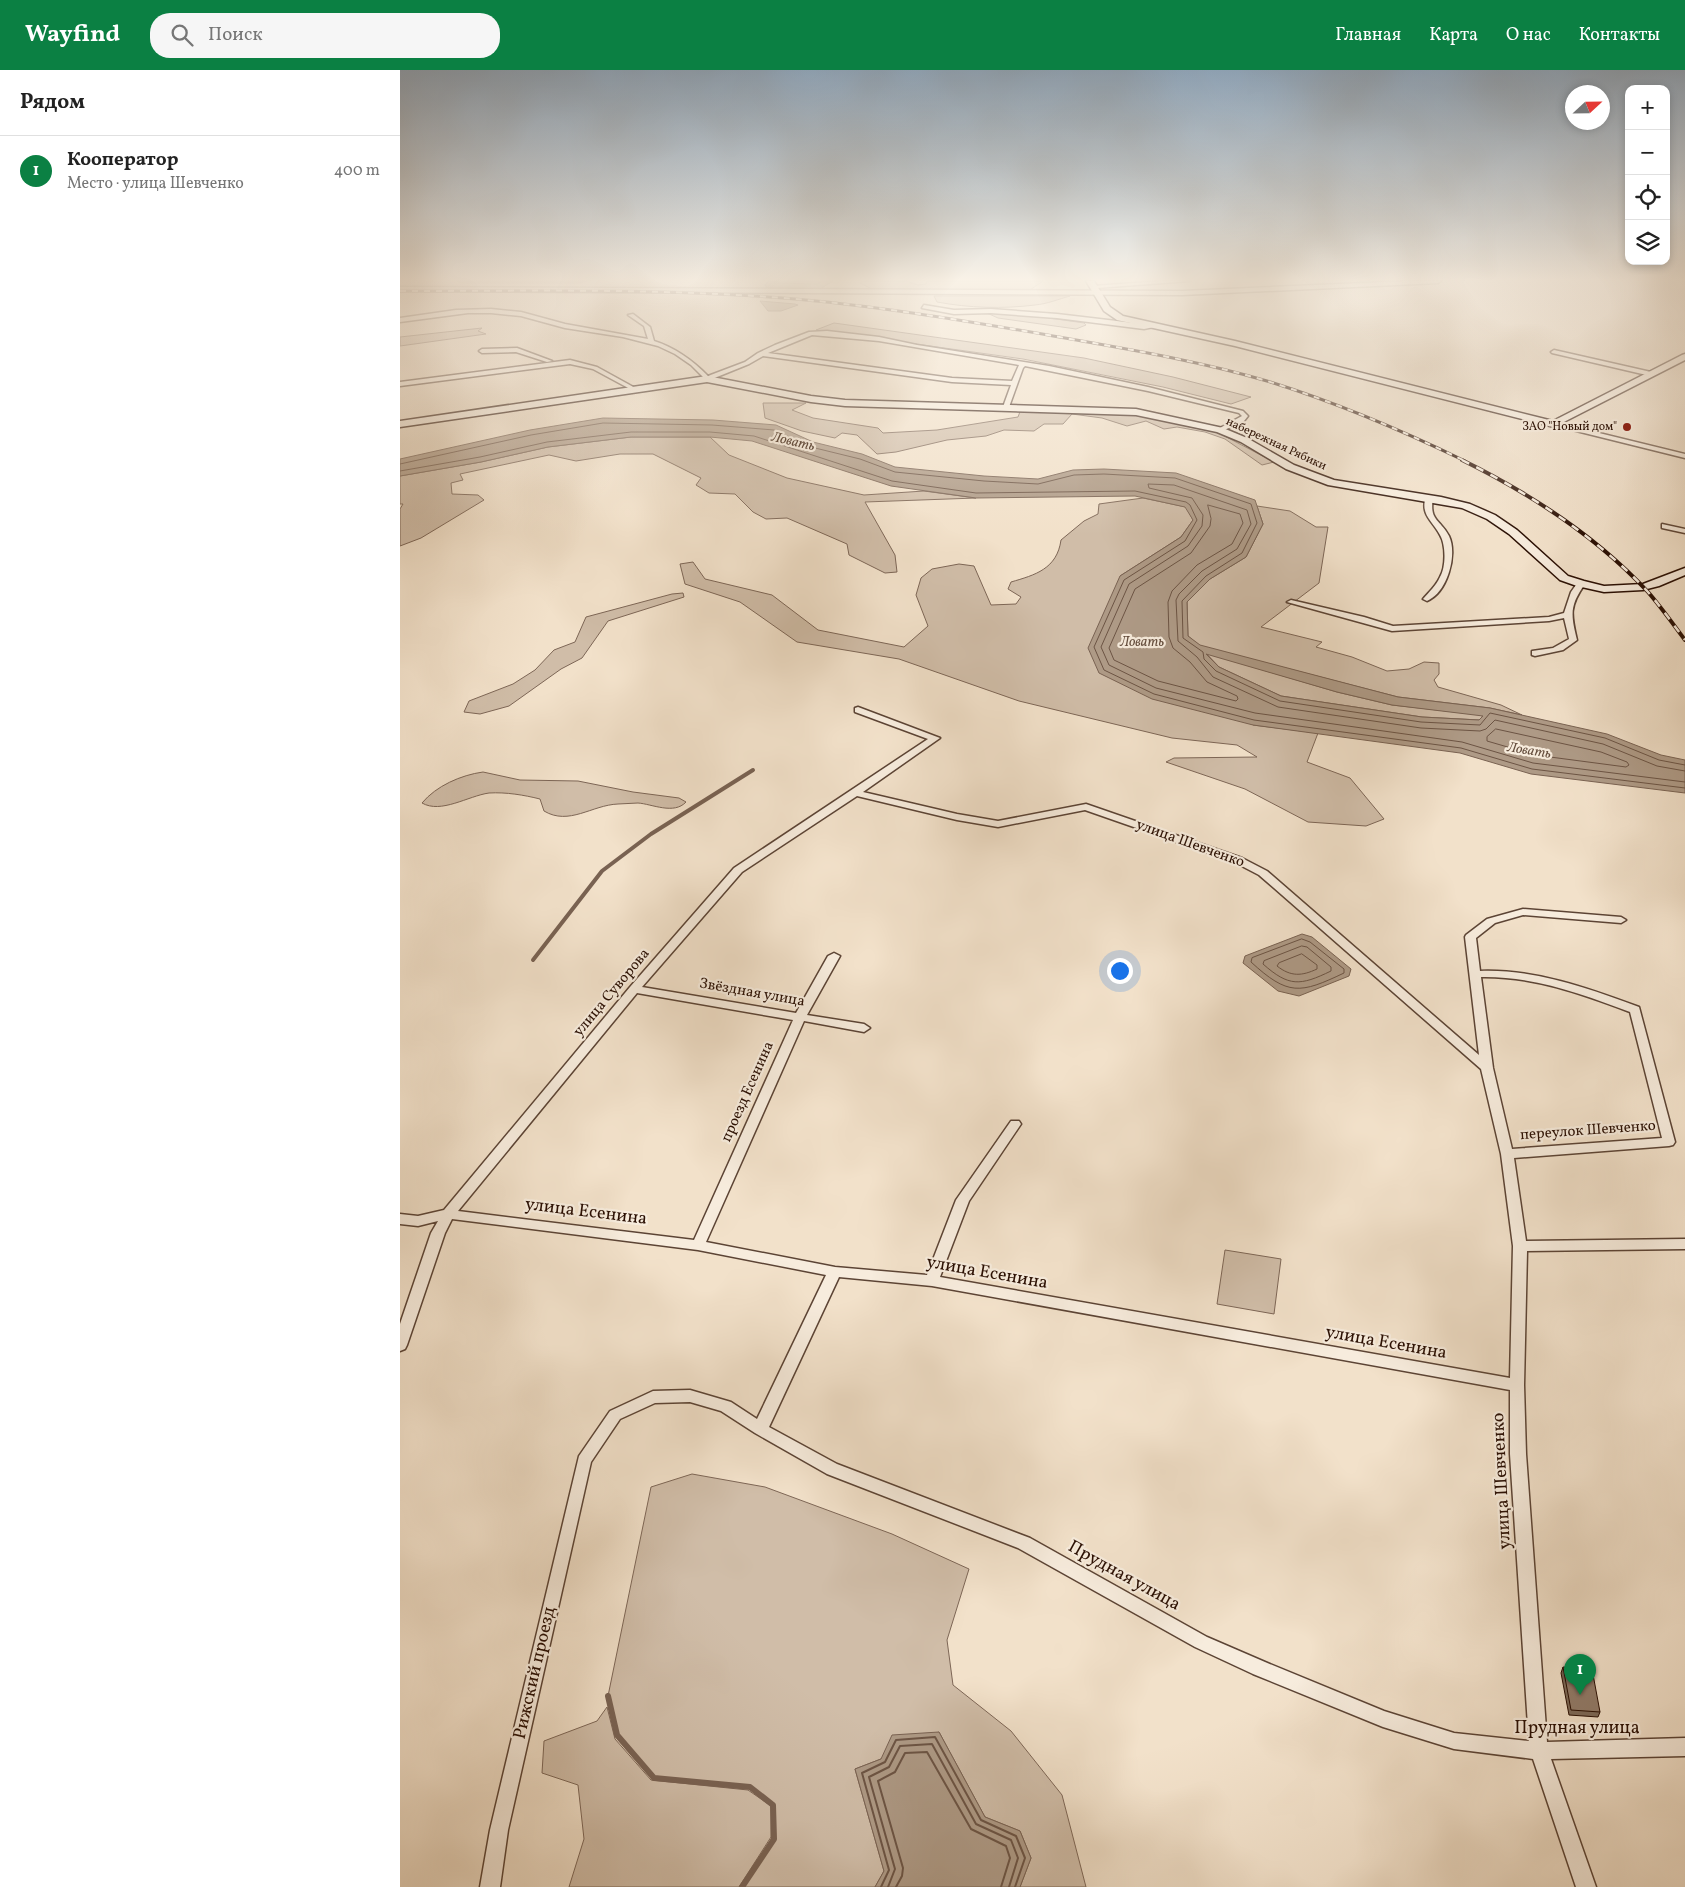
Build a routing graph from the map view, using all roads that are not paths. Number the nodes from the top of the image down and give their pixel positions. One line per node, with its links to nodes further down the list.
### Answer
1 (531, 366): 14 (street)
2 (589, 366): 15 (street)
3 (695, 366): 12 (street)
4 (740, 366): 12 (street)
5 (847, 366): 13 (street)
6 (1022, 366): 13 (street)
7 (1033, 366): 19 (street)
8 (1322, 366): 18 (street)
9 (1615, 366): 11 (street)
10 (1667, 366): 11 (street)
11 (1651, 374): 18 (street)
12 (707, 379): 15 (street, набережная Рябики); 16 (street, набережная Рябики)
13 (1014, 383): 16 (street)
14 (400, 384)
15 (634, 389): 17 (street, набережная Рябики)
16 (1006, 407): 19 (street, набережная Рябики)
17 (400, 424)
18 (1554, 424): 20 (street)
19 (1220, 430): 21 (street, набережная Рябики)
20 (1685, 456)
21 (1429, 498): 25 (street, набережная Рябики); 26 (street)
22 (1665, 526): 23 (street)
23 (1685, 531)
24 (1685, 571): 25 (street, набережная Рябики)
25 (1581, 584): 28 (street)
26 (1427, 600)
27 (1292, 602): 28 (street)
28 (1567, 615): 29 (street)
29 (1535, 653)
30 (858, 710): 31 (street, улица Суворова)
31 (855, 793): 35 (street, улица Суворова); 38 (street, улица Шевченко)
32 (1621, 920): 34 (street, улица Шевченко)
33 (834, 956): 36 (street, проезд Есенина)
34 (1474, 974): 38 (street, улица Шевченко); 40 (street, переулок Шевченко)
35 (634, 989): 36 (street, Звёздная улица); 41 (street, улица Суворова)
36 (800, 1017): 37 (street, Звёздная улица); 44 (street, проезд Есенина)
37 (864, 1028)
38 (1487, 1068): 40 (street, улица Шевченко)
39 (1016, 1124): 47 (street)
40 (1507, 1154): 45 (street, улица Шевченко)
41 (448, 1214): 42 (street); 44 (street, улица Есенина); 48 (street, улица Суворова)
42 (400, 1219)
43 (1685, 1244): 45 (street)
44 (698, 1245): 46 (street, улица Есенина)
45 (1520, 1246): 49 (street, улица Шевченко)
46 (835, 1272): 47 (street, улица Есенина); 50 (street)
47 (932, 1281): 49 (street, улица Есенина)
48 (400, 1345)
49 (1516, 1385): 53 (street, улица Шевченко)
50 (760, 1430): 51 (street, Прудная улица); 53 (street, Прудная улица)
51 (584, 1460): 54 (street, Рижский проезд)
52 (1685, 1747): 53 (street, Прудная улица)
53 (1539, 1751): 55 (street, улица Шевченко)
54 (490, 1887)
55 (1586, 1887)

